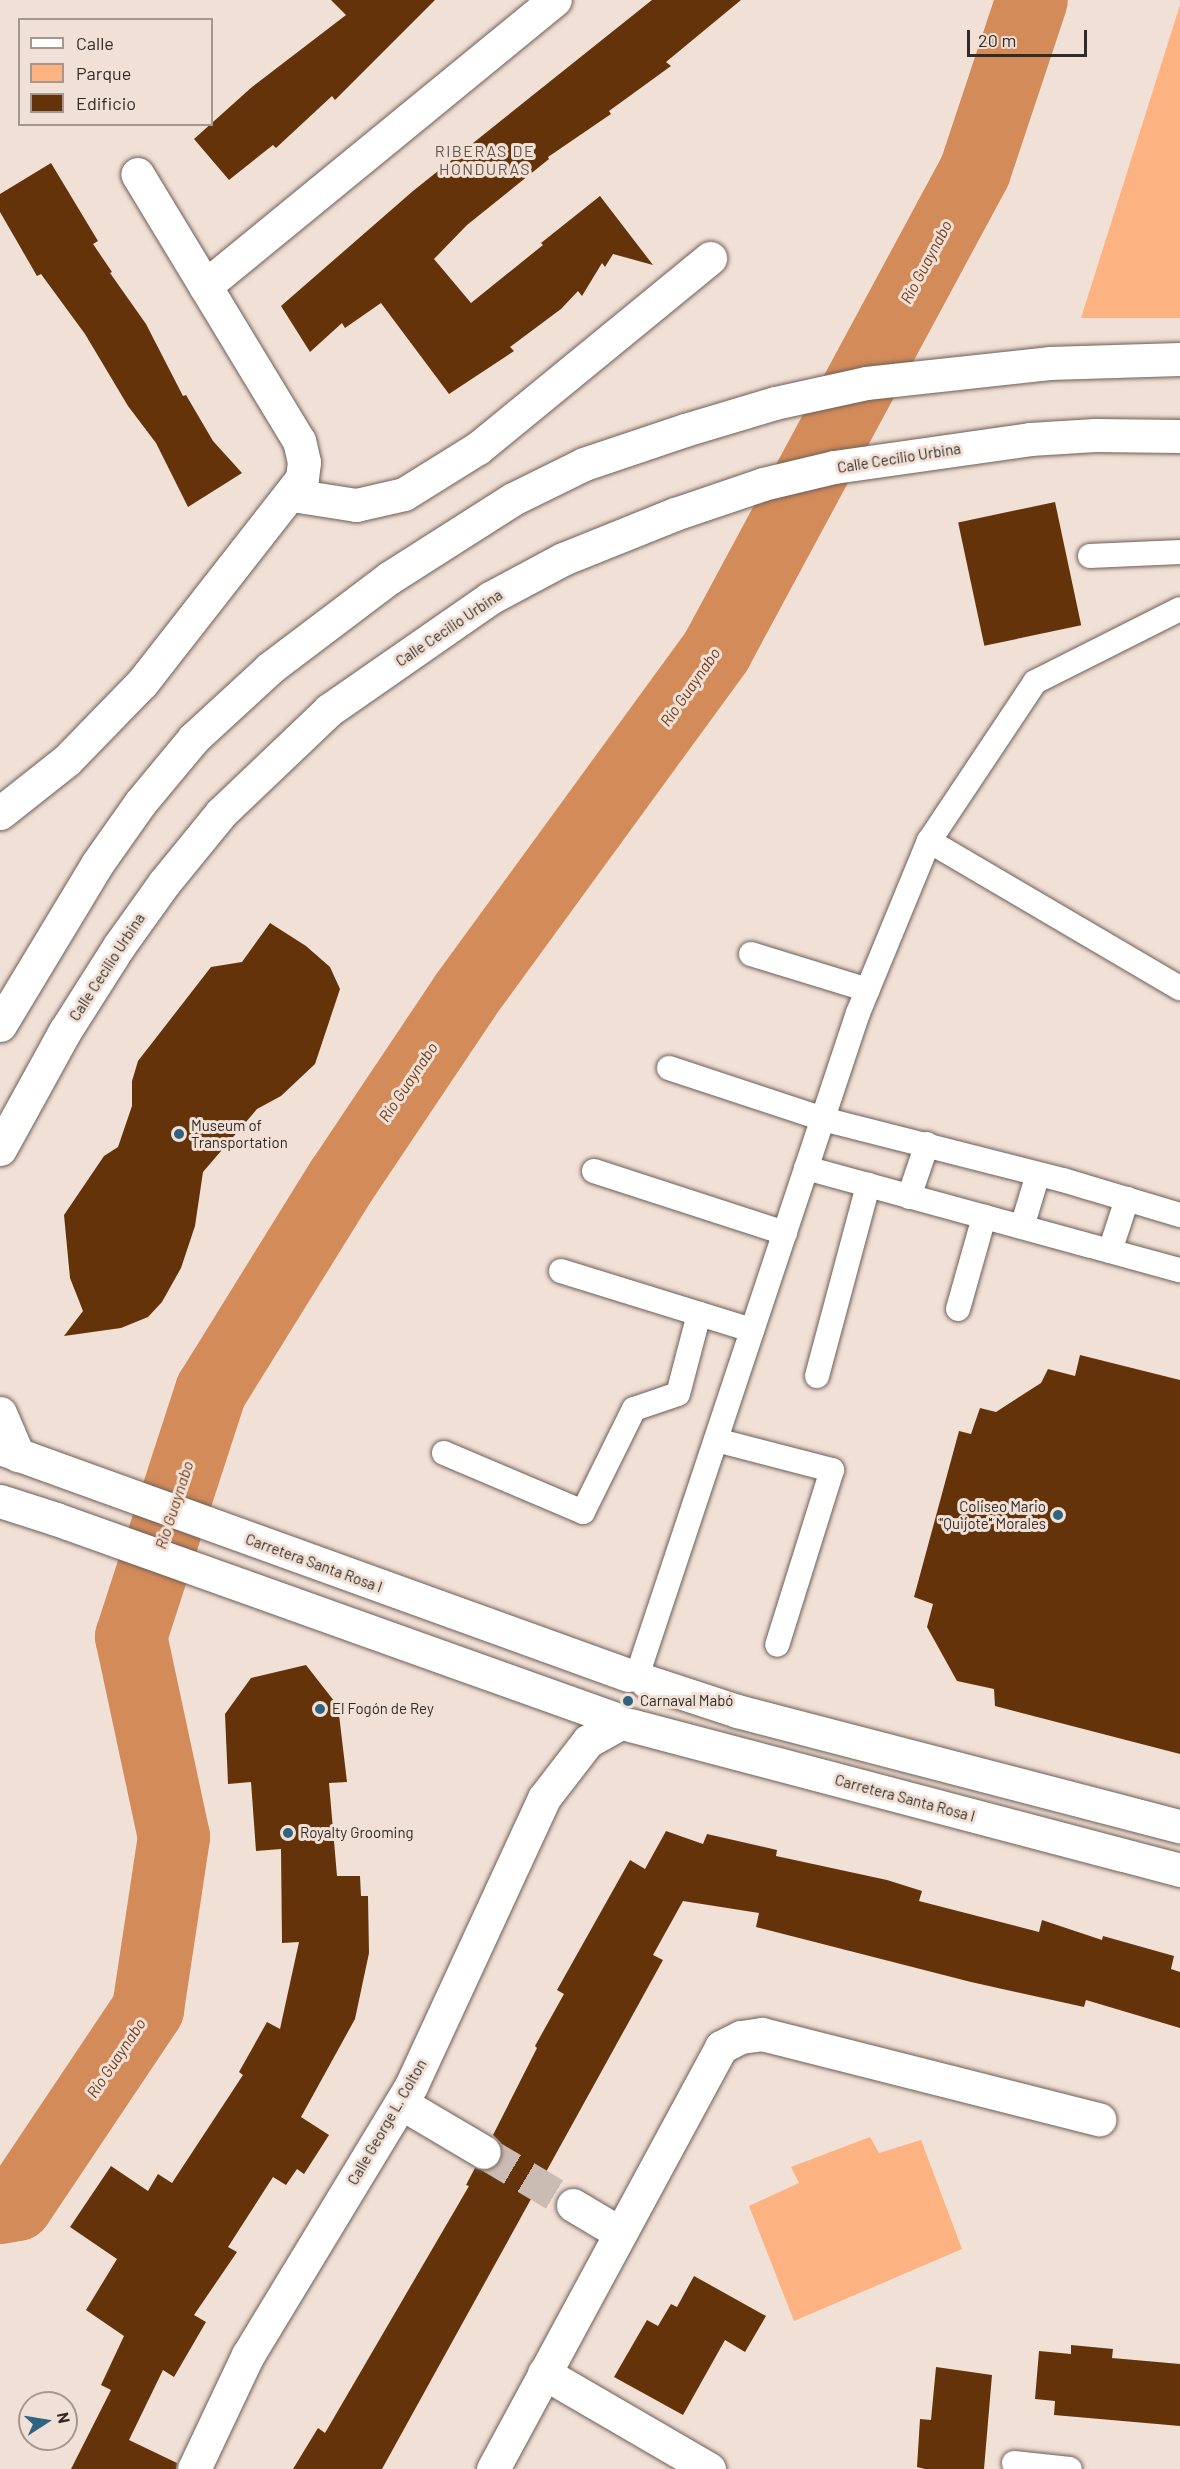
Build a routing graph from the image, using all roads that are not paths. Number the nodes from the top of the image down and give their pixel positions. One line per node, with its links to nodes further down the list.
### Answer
1 (555, 0): 4 (street)
2 (137, 174): 4 (street)
3 (710, 258): 7 (street)
4 (205, 286): 7 (street)
5 (1180, 359): 16 (street)
6 (1180, 436): 20 (street, Calle Cecilio Urbina)
7 (292, 495): 11 (street)
8 (1180, 552): 9 (lane)
9 (1090, 556)
10 (1180, 609): 12 (lane)
11 (0, 813)
12 (929, 841): 14 (lane); 15 (lane)
13 (751, 954): 15 (lane)
14 (1180, 988)
15 (868, 990): 18 (lane)
16 (0, 1025)
17 (669, 1068): 18 (lane)
18 (823, 1119): 19 (lane); 21 (lane)
19 (927, 1144): 23 (lane); 25 (lane)
20 (0, 1149)
21 (806, 1168): 24 (lane); 30 (lane)
22 (594, 1172): 30 (lane)
23 (1038, 1174): 26 (lane); 29 (lane)
24 (868, 1185): 25 (lane); 37 (lane)
25 (909, 1197): 28 (lane)
26 (1127, 1199): 27 (lane); 31 (lane)
27 (1180, 1215)
28 (984, 1217): 29 (lane); 34 (lane)
29 (1022, 1227): 31 (lane)
30 (785, 1233): 36 (lane)
31 (1110, 1251): 32 (lane)
32 (1180, 1269)
33 (561, 1271): 35 (lane)
34 (958, 1309)
35 (699, 1314): 36 (lane); 41 (lane)
36 (752, 1330): 39 (lane)
37 (817, 1376)
38 (0, 1413): 40 (street)
39 (716, 1440): 43 (lane); 44 (lane)
40 (9, 1451): 44 (street, Carretera Santa Rosa I)
41 (444, 1453)
42 (0, 1501): 45 (street, Carretera Santa Rosa I)
43 (777, 1645)
44 (637, 1677): 45 (street); 46 (street, Carretera Santa Rosa I)
45 (621, 1722): 47 (street, Carretera Santa Rosa I); 48 (street, Calle George L. Colton)
46 (1180, 1826)
47 (1180, 1870)
48 (401, 2103): 50 (street); 55 (street, Calle George L. Colton)
49 (1099, 2119): 52 (street)
50 (484, 2152)
51 (573, 2205): 52 (street)
52 (620, 2233): 53 (street)
53 (544, 2373): 56 (street); 57 (street)
54 (1014, 2463): 58 (lane)
55 (194, 2469)
56 (493, 2469)
57 (709, 2469)
58 (1070, 2469)

